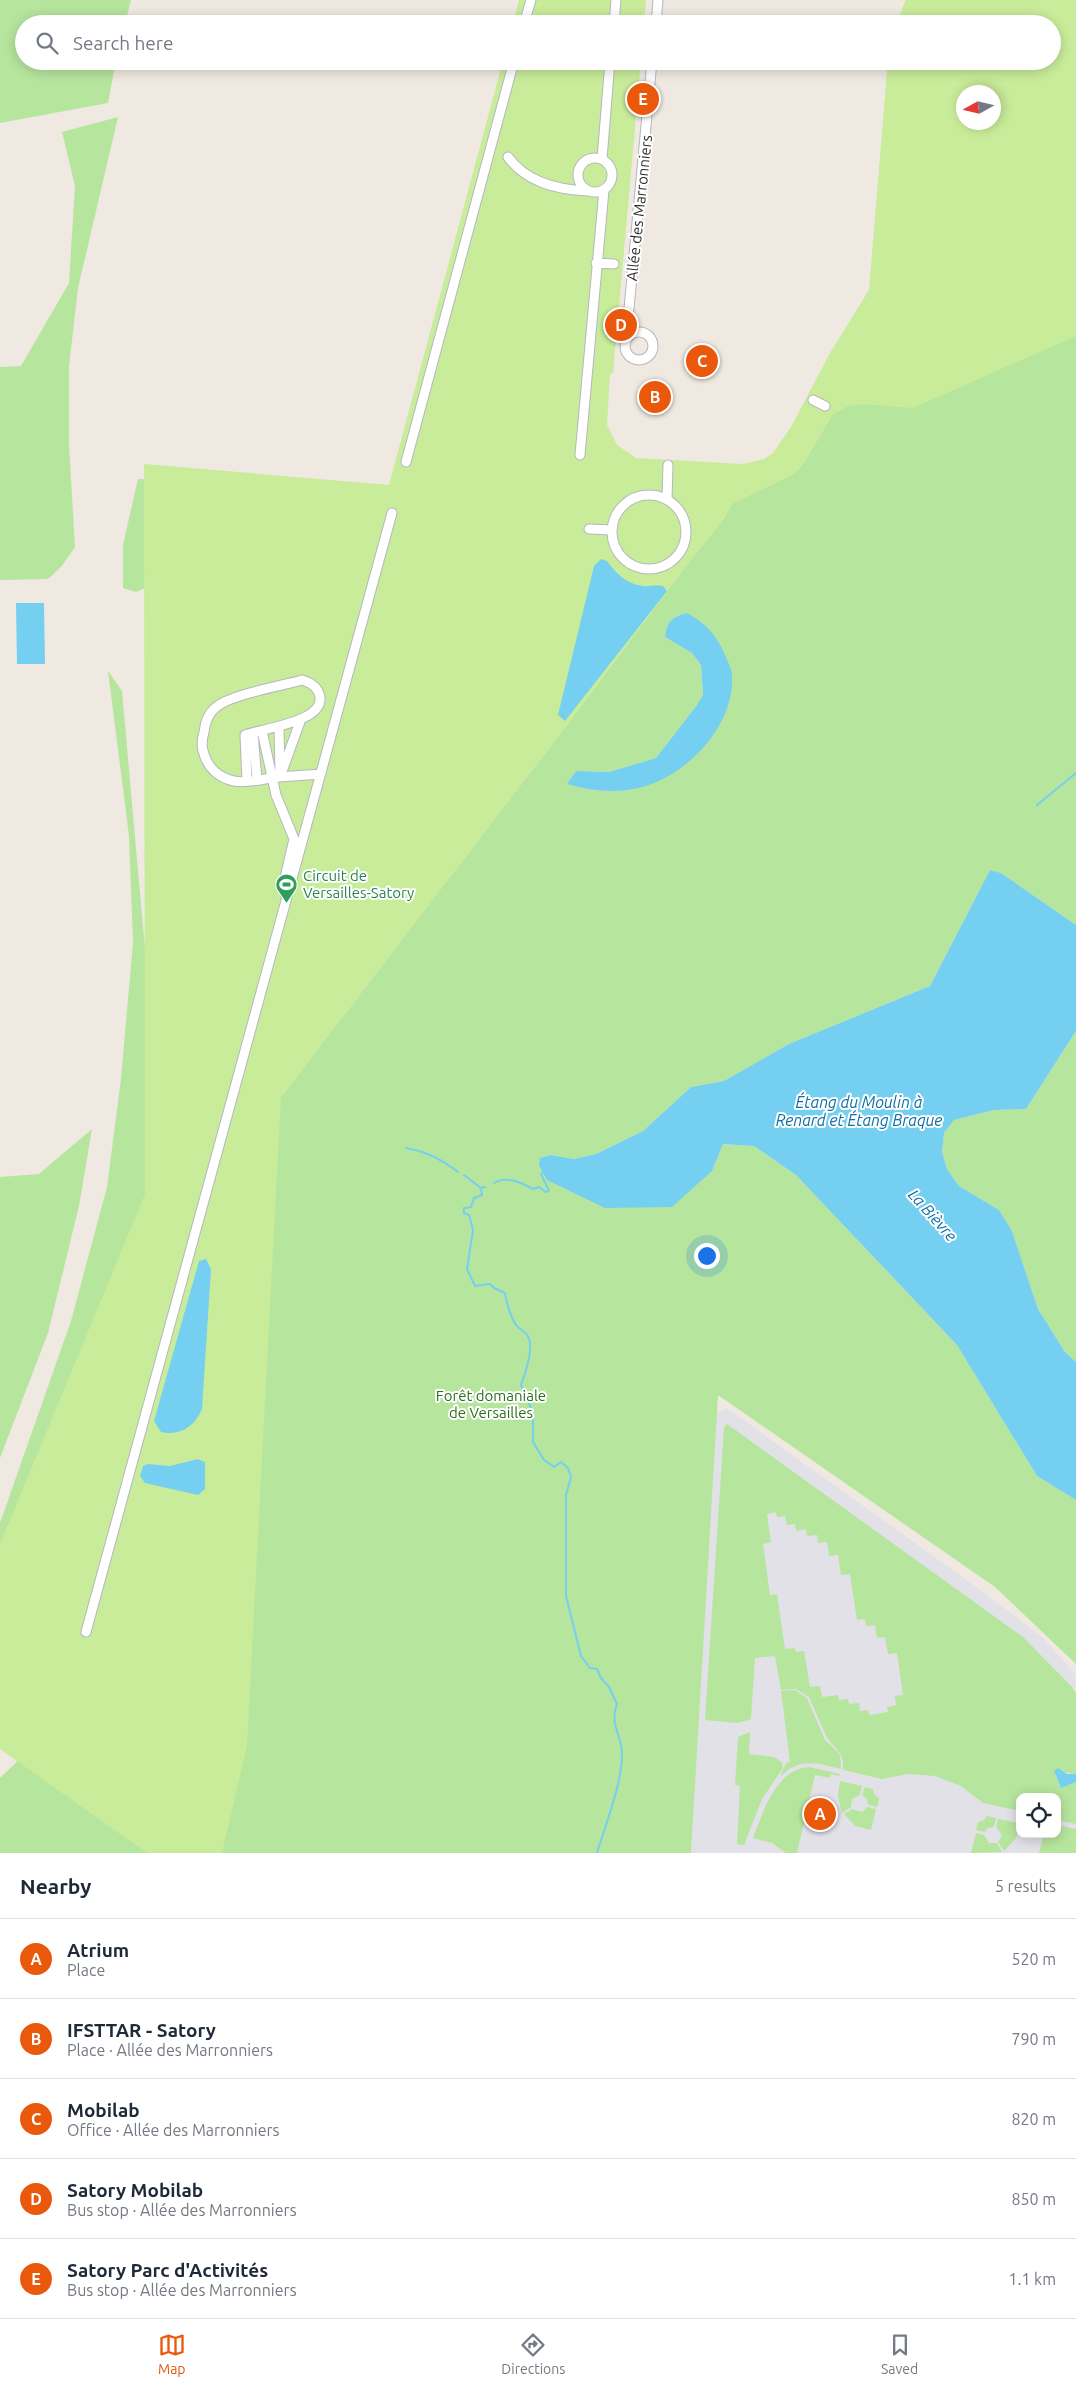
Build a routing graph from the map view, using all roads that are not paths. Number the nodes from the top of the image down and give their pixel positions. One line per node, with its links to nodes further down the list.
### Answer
1 (531, 0): 4 (street)
2 (616, 0): 5 (street)
3 (658, 0): 6 (street)
4 (527, 15)
5 (615, 15)
6 (657, 15)
7 (512, 70): 24 (street)
8 (609, 70): 11 (street)
9 (651, 70): 18 (street, Allée des Marronniers)
10 (508, 157): 15 (street)
11 (602, 159): 12 (street); 15 (street)
12 (612, 177): 13 (street); 14 (street)
13 (623, 177)
14 (604, 190): 15 (street); 16 (street)
15 (588, 191)
16 (596, 263): 17 (street); 23 (street)
17 (614, 264)
18 (627, 324): 19 (street); 20 (street, Allée des Marronniers)
19 (635, 333): 20 (street); 20 (street)
20 (626, 341)
21 (814, 400): 22 (street)
22 (825, 406)
23 (580, 455)
24 (406, 462)
25 (668, 465): 26 (street)
26 (666, 499): 29 (street); 29 (street)
27 (392, 513): 33 (street)
28 (589, 529): 29 (street)
29 (612, 530)
30 (300, 719): 31 (street); 34 (street); 36 (street)
31 (279, 728): 32 (street); 34 (street)
32 (257, 732): 34 (street); 35 (street); 36 (street)
33 (321, 774): 34 (street); 37 (street)
34 (276, 778): 35 (street); 37 (street)
35 (257, 780): 36 (street)
36 (247, 781)
37 (287, 900): 38 (street)
38 (86, 1632)

